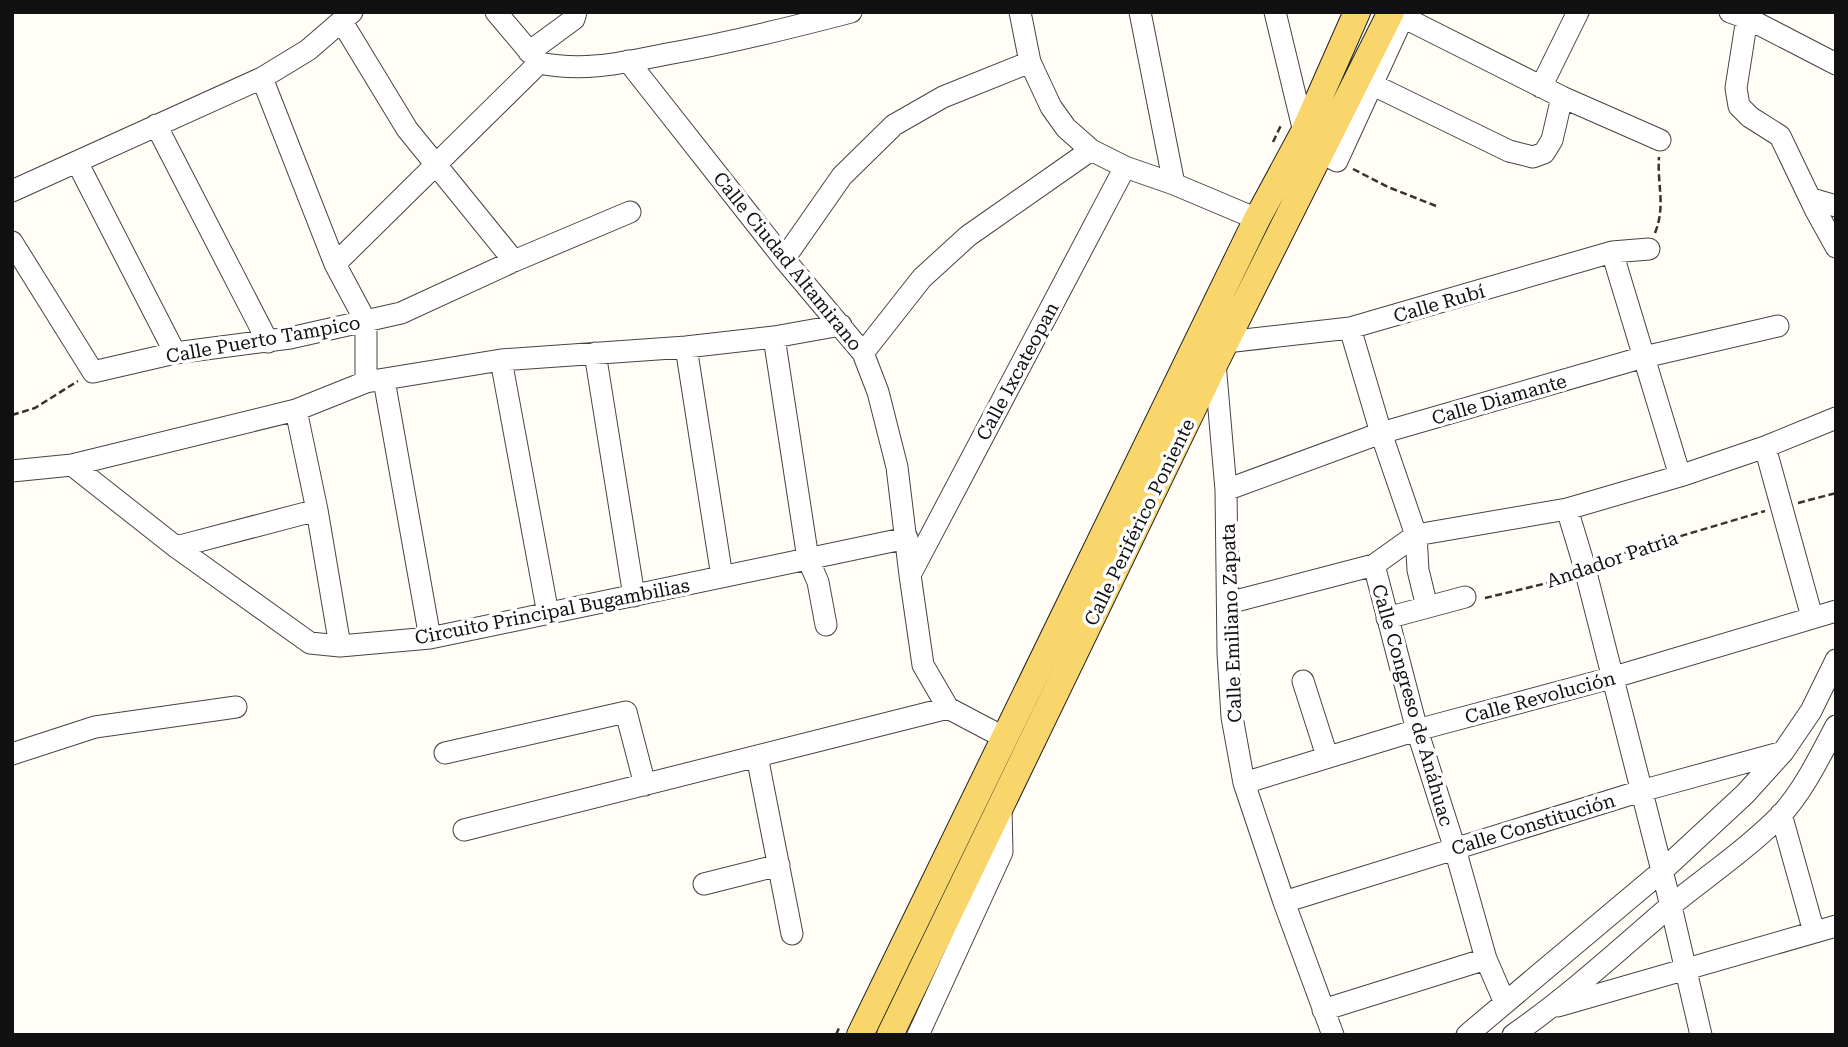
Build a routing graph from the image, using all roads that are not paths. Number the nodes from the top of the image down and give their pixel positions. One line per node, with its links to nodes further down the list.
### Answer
1 (496, 12): 12 (street)
2 (576, 12): 12 (street)
3 (851, 12): 13 (street)
4 (1020, 12): 14 (street)
5 (1140, 12): 28 (street)
6 (1275, 12): 21 (street)
7 (1357, 12): 21 (main road, Calle Periférico Poniente)
8 (1578, 12): 18 (street)
9 (1396, 14): 17 (main road, Calle Periférico Poniente); 18 (street)
10 (1738, 15): 15 (street); 30 (street)
11 (347, 17): 16 (street); 26 (street)
12 (534, 58): 13 (street); 26 (street)
13 (628, 61): 38 (street, Calle Ciudad Altamirano)
14 (1030, 62): 23 (street); 38 (street)
15 (1836, 64)
16 (262, 78): 20 (street); 40 (street)
17 (1366, 81): 19 (street); 24 (main road, Calle Periférico Poniente)
18 (1541, 87): 19 (street)
19 (1562, 97): 22 (street)
20 (156, 125): 25 (street); 46 (street)
21 (1304, 132): 24 (street); 33 (main road, Calle Periférico Poniente)
22 (1660, 140)
23 (1091, 150): 27 (street); 51 (street)
24 (1330, 157): 48 (main road, Calle Periférico Poniente)
25 (77, 162): 29 (street); 49 (street)
26 (435, 165): 39 (street); 40 (street)
27 (1125, 167): 28 (street); 70 (street, Calle Ixcateopan)
28 (1174, 184): 33 (street)
29 (12, 191)
30 (1812, 199): 31 (street); 35 (street)
31 (1836, 206)
32 (630, 212): 39 (street, Calle Puerto Tampico)
33 (1257, 219): 90 (main road, Calle Periférico Poniente)
34 (12, 242): 49 (street, Calle Puerto Tampico)
35 (1836, 247)
36 (1649, 249): 37 (street, Calle Rubí)
37 (1612, 252): 44 (street, Calle Rubí); 52 (street)
38 (784, 258): 42 (street, Calle Ciudad Altamirano)
39 (514, 261): 41 (street, Calle Puerto Tampico)
40 (335, 264): 41 (street)
41 (366, 322): 46 (street, Calle Puerto Tampico); 54 (street)
42 (841, 325): 45 (street); 51 (street, Calle Ciudad Altamirano)
43 (1778, 326): 52 (street, Calle Diamante)
44 (1350, 328): 48 (street, Calle Rubí); 57 (street)
45 (774, 337): 47 (street); 68 (street)
46 (268, 342): 49 (street, Calle Puerto Tampico)
47 (686, 347): 50 (street); 71 (street)
48 (1221, 352): 62 (street, Calle Emiliano Zapata); 99 (main road, Calle Periférico Poniente)
49 (176, 353)
50 (595, 353): 53 (street); 72 (street)
51 (863, 353): 66 (street, Calle Ciudad Altamirano)
52 (1644, 356): 57 (street, Calle Diamante); 61 (street)
53 (501, 360): 54 (street); 77 (street)
54 (375, 381): 55 (street); 81 (street)
55 (296, 410): 59 (street); 64 (street)
56 (1836, 418): 58 (street)
57 (1381, 433): 62 (street, Calle Diamante); 65 (street)
58 (1765, 447): 61 (street); 78 (street)
59 (72, 465): 60 (street); 67 (street, Circuito Principal Bugambilias)
60 (12, 471)
61 (1680, 476): 63 (street)
62 (1226, 490): 74 (street, Calle Emiliano Zapata)
63 (1567, 509): 65 (street); 84 (street)
64 (317, 510): 67 (street); 82 (street)
65 (1416, 535): 69 (street); 75 (street)
66 (907, 538): 68 (street, Circuito Principal Bugambilias); 70 (street, Calle Ciudad Altamirano)
67 (176, 547): 82 (street, Circuito Principal Bugambilias)
68 (808, 559): 71 (street, Circuito Principal Bugambilias); 80 (street)
69 (1374, 565): 74 (street); 79 (street, Calle Congreso de Anáhuac)
70 (909, 575): 87 (street, Calle Ciudad Altamirano)
71 (722, 577): 72 (street, Circuito Principal Bugambilias)
72 (634, 596): 77 (street, Circuito Principal Bugambilias)
73 (1465, 597): 75 (street)
74 (1228, 603): 96 (street, Calle Emiliano Zapata)
75 (1427, 607): 79 (street)
76 (1836, 611): 78 (street, Calle Revolución)
77 (548, 614): 81 (street, Circuito Principal Bugambilias)
78 (1812, 617): 84 (street, Calle Revolución)
79 (1387, 618): 89 (street, Calle Congreso de Anáhuac)
80 (826, 625)
81 (430, 638): 82 (street, Circuito Principal Bugambilias)
82 (341, 646)
83 (1836, 660): 91 (street)
84 (1611, 678): 89 (street, Calle Revolución); 98 (street)
85 (1303, 681): 95 (street)
86 (236, 707): 93 (street)
87 (948, 708): 90 (street); 94 (street)
88 (1836, 726): 100 (street)
89 (1417, 730): 95 (street, Calle Revolución); 102 (street, Calle Congreso de Anáhuac)
90 (1003, 737): 116 (main road, Calle Periférico Poniente)
91 (1783, 752): 98 (street, Calle Constitución); 104 (street)
92 (445, 753): 97 (street)
93 (12, 754)
94 (757, 756): 97 (street); 103 (street)
95 (1328, 757): 96 (street, Calle Revolución)
96 (1244, 783): 106 (street, Calle Emiliano Zapata)
97 (645, 785): 101 (street)
98 (1641, 791): 102 (street, Calle Constitución); 104 (street)
99 (1001, 809): 117 (main road, Calle Periférico Poniente); 118 (street)
100 (1781, 814): 107 (street); 109 (street)
101 (464, 830)
102 (1455, 849): 106 (street, Calle Constitución); 111 (street, Calle Congreso de Anáhuac)
103 (779, 864): 105 (street); 110 (street)
104 (1662, 871): 107 (street); 113 (street)
105 (704, 884)
106 (1284, 902): 115 (street, Calle Emiliano Zapata)
107 (1671, 906): 112 (street); 114 (street)
108 (1836, 926): 109 (street)
109 (1814, 932): 112 (street)
110 (792, 934)
111 (1486, 959): 113 (street, Calle Congreso de Anáhuac); 115 (street)
112 (1687, 971): 114 (street); 122 (street)
113 (1505, 1003): 120 (street)
114 (1552, 1008): 121 (street)
115 (1323, 1010): 119 (street, Calle Emiliano Zapata)
116 (860, 1035)
117 (890, 1035)
118 (918, 1035)
119 (1333, 1035)
120 (1467, 1035)
121 (1513, 1035)
122 (1701, 1035)

